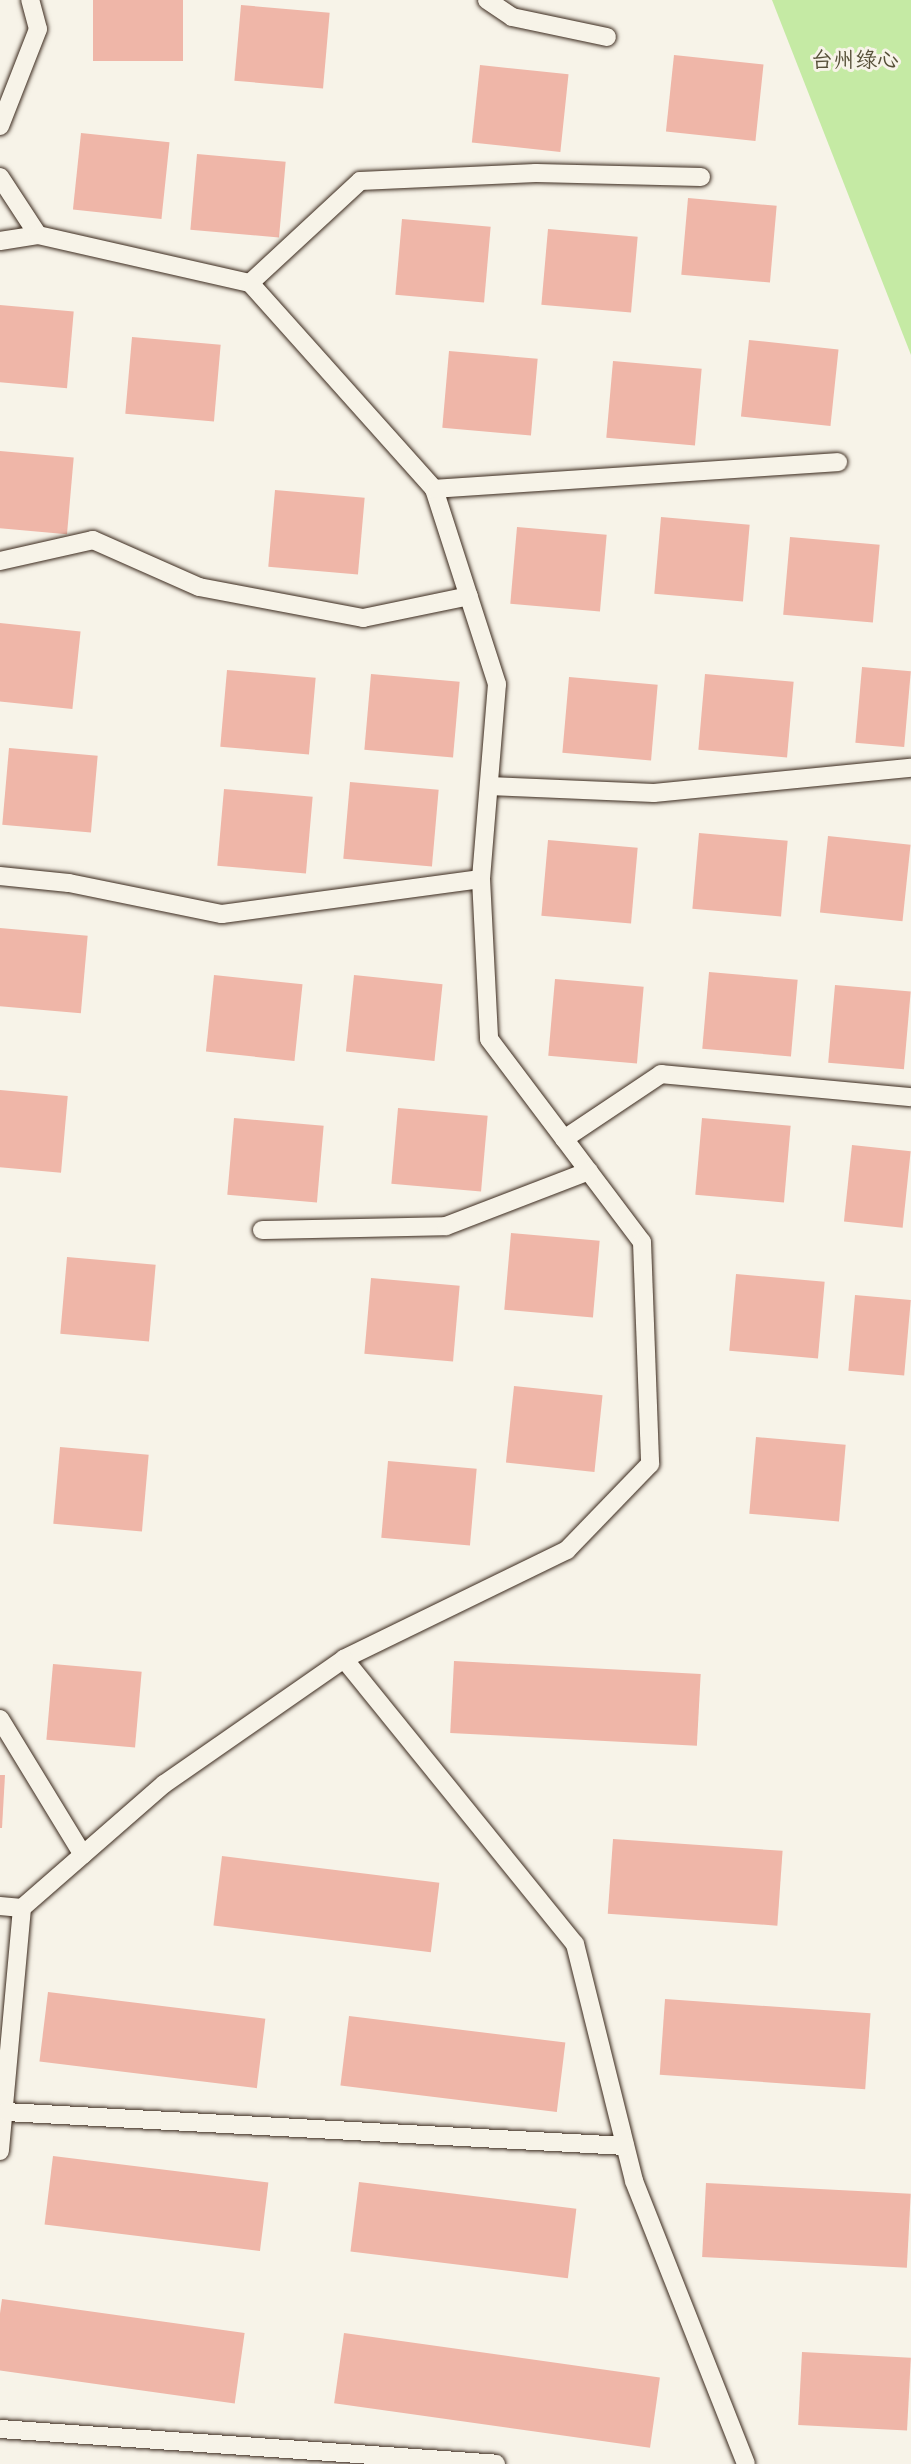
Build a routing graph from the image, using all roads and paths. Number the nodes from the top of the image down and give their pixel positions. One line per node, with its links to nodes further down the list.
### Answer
1 (30, 0): 4 (lane)
2 (487, 0): 3 (lane)
3 (607, 37)
4 (0, 126)
5 (0, 177): 7 (lane)
6 (701, 177): 9 (lane)
7 (38, 235): 8 (lane); 9 (lane)
8 (0, 241)
9 (250, 283): 11 (lane)
10 (838, 462): 11 (lane)
11 (434, 489): 13 (lane)
12 (0, 561): 13 (lane)
13 (469, 596): 15 (lane)
14 (911, 768): 15 (lane)
15 (489, 786): 17 (lane)
16 (0, 876): 17 (lane)
17 (481, 879): 19 (lane)
18 (911, 1097): 19 (lane)
19 (564, 1139): 20 (lane)
20 (589, 1171): 21 (lane); 22 (lane)
21 (262, 1230)
22 (344, 1659): 24 (lane); 29 (lane)
23 (0, 1719): 24 (lane)
24 (83, 1855): 26 (lane)
25 (0, 1906): 26 (lane)
26 (22, 1908): 27 (lane)
27 (4, 2074): 28 (lane)
28 (6, 2112): 29 (lane); 30 (lane)
29 (625, 2146): 33 (lane)
30 (0, 2151)
31 (0, 2429): 32 (lane)
32 (496, 2464)
33 (746, 2464)

